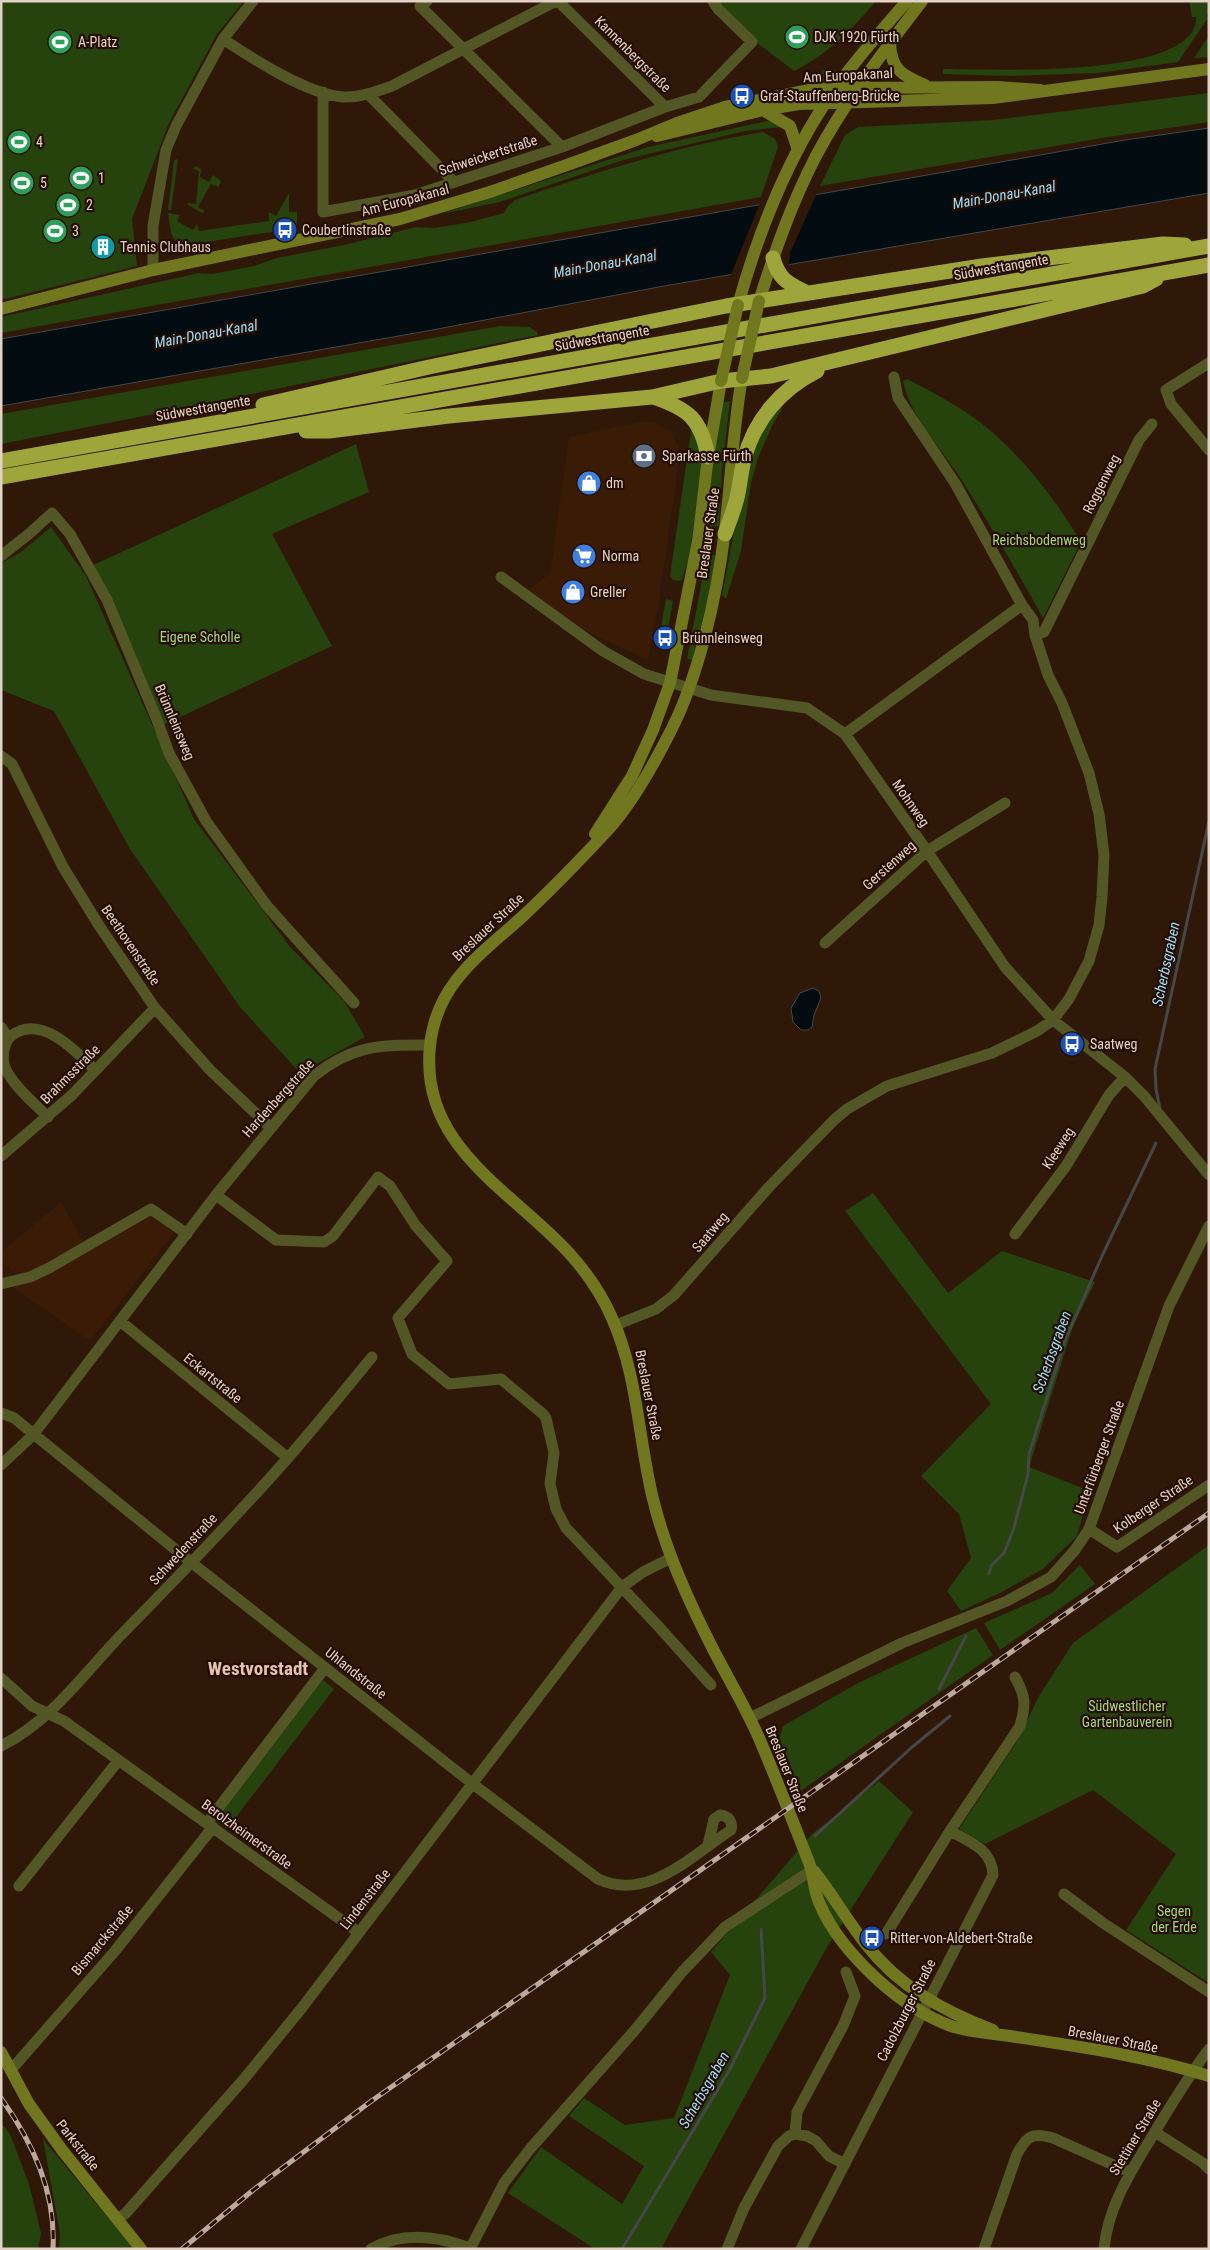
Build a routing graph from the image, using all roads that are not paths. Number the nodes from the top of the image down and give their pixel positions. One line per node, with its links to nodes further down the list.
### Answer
1 (253, 1): 7 (street)
2 (427, 1): 9 (street)
3 (557, 1): 9 (street, Kannenbergstraße); 19 (street, Kannenbergstraße)
4 (713, 1): 19 (street, Schweickertstraße)
5 (907, 1): 12 (main road)
6 (922, 1): 8 (main road)
7 (223, 39): 15 (street, Kannenbergstraße); 28 (street)
8 (890, 43): 11 (main road); 13 (main road)
9 (463, 49): 16 (street, Kannenbergstraße); 22 (street)
10 (1209, 69): 14 (main road, Am Europakanal)
11 (929, 87): 13 (main road, Am Europakanal); 14 (main road, Am Europakanal)
12 (835, 88): 13 (main road, Am Europakanal); 17 (main road); 21 (main road, Am Europakanal)
13 (858, 88): 18 (main road)
14 (1040, 90): 18 (main road, Am Europakanal)
15 (323, 92): 16 (street, Kannenbergstraße); 24 (street, Schweickertstraße)
16 (368, 94): 24 (street)
17 (825, 103): 18 (main road, Am Europakanal); 20 (main road, Am Europakanal); 23 (main road)
18 (848, 103): 26 (main road)
19 (665, 107): 22 (street, Schweickertstraße)
20 (763, 110): 21 (main road, Am Europakanal); 23 (main road)
21 (636, 140): 28 (main road, Am Europakanal)
22 (562, 147): 24 (street, Schweickertstraße)
23 (796, 156): 32 (main road)
24 (454, 182)
25 (1209, 246): 30 (highway); 40 (highway, Südwesttangente)
26 (773, 258): 30 (highway); 31 (main road)
27 (1209, 265): 29 (highway)
28 (153, 270): 33 (main road, Am Europakanal)
29 (1174, 270): 34 (highway); 42 (highway)
30 (807, 293): 31 (highway)
31 (759, 301): 32 (highway); 37 (main road, bridge)
32 (738, 305): 38 (main road, bridge); 40 (highway)
33 (1, 309)
34 (834, 362): 37 (highway); 47 (highway)
35 (1209, 364): 43 (street)
36 (894, 377): 50 (street)
37 (741, 380): 38 (highway); 47 (main road, Breslauer Straße)
38 (722, 381): 39 (highway); 44 (main road, Breslauer Straße)
39 (652, 397): 42 (highway); 44 (highway)
40 (217, 422): 45 (highway, Südwesttangente)
41 (1152, 424): 51 (street, Roggenweg)
42 (267, 431): 46 (highway)
43 (1209, 450)
44 (708, 456): 52 (main road, Breslauer Straße)
45 (1, 461)
46 (1, 477)
47 (725, 534): 53 (main road, Breslauer Straße)
48 (1, 556): 60 (street, Brünnleinsweg)
49 (501, 576): 52 (street)
50 (1022, 606): 51 (street); 54 (street)
51 (1035, 635): 62 (street)
52 (670, 683): 53 (street); 58 (main road, Breslauer Straße)
53 (689, 689): 54 (street, Mohnweg); 58 (main road, Breslauer Straße)
54 (845, 734): 57 (street, Mohnweg)
55 (1, 756): 61 (street, Beethovenstraße)
56 (1005, 803): 57 (street, Gerstenweg)
57 (927, 851): 59 (street, Gerstenweg); 62 (street, Mohnweg)
58 (572, 867): 65 (main road, Breslauer Straße)
59 (825, 943)
60 (354, 1003)
61 (155, 1008): 66 (street, Brahmsstraße); 69 (street, Beethovenstraße)
62 (1053, 1020): 67 (street); 78 (street, Saatweg)
63 (1, 1028): 64 (street)
64 (8, 1038): 66 (street); 68 (street)
65 (430, 1045): 69 (street, Hardenbergstraße); 78 (main road, Breslauer Straße)
66 (95, 1070): 68 (street, Brahmsstraße)
67 (1125, 1077): 71 (street); 75 (street, Kleeweg)
68 (48, 1117): 70 (street, Brahmsstraße)
69 (270, 1127): 72 (street, Hardenbergstraße)
70 (1, 1156)
71 (1209, 1175)
72 (216, 1195): 74 (street, Hardenbergstraße); 88 (street)
73 (1209, 1226): 85 (street, Unterfürberger Straße)
74 (187, 1234): 76 (street); 77 (street, Hardenbergstraße)
75 (1015, 1234)
76 (1, 1284)
77 (120, 1321): 81 (street, Hardenbergstraße); 82 (street, Eckartstraße)
78 (616, 1325): 86 (main road, Breslauer Straße)
79 (372, 1357): 82 (street, Schwedenstraße)
80 (1, 1413): 81 (street, Uhlandstraße)
81 (33, 1435): 83 (street, Hardenbergstraße); 87 (street, Uhlandstraße)
82 (288, 1458): 87 (street, Schwedenstraße)
83 (1, 1465)
84 (1209, 1485): 85 (street, Kolberger Straße)
85 (1089, 1529): 94 (street, Unterfürberger Straße)
86 (671, 1558): 88 (street, Lindenstraße); 94 (main road, Breslauer Straße)
87 (192, 1563): 89 (street, Uhlandstraße); 93 (street, Schwedenstraße)
88 (622, 1587): 92 (street); 97 (street, Lindenstraße)
89 (325, 1668): 97 (street, Uhlandstraße); 98 (street, Bismarckstraße)
90 (1015, 1677): 99 (street)
91 (1, 1678): 93 (street, Berolzheimerstraße)
92 (711, 1686)
93 (49, 1713): 95 (street, Schwedenstraße); 96 (street, Berolzheimerstraße)
94 (750, 1718): 101 (main road, Breslauer Straße)
95 (1, 1746)
96 (118, 1761): 98 (street, Berolzheimerstraße); 102 (street)
97 (473, 1784): 100 (street, Uhlandstraße); 104 (street, Lindenstraße)
98 (210, 1825): 104 (street, Berolzheimerstraße); 113 (street, Bismarckstraße)
99 (950, 1831): 105 (street); 108 (street, Cadolzburger Straße)
100 (708, 1845)
101 (812, 1870): 108 (main road, Breslauer Straße); 109 (main road, Breslauer Straße); 124 (street)
102 (19, 1886)
103 (1064, 1894): 107 (street)
104 (358, 1932): 121 (street, Lindenstraße)
105 (886, 1934)
106 (846, 1972): 117 (street)
107 (1209, 1992)
108 (928, 1999): 109 (street, Cadolzburger Straße); 110 (main road, Breslauer Straße)
109 (921, 2012): 110 (main road, Breslauer Straße); 118 (street, Cadolzburger Straße)
110 (1010, 2036): 114 (main road, Breslauer Straße)
111 (1209, 2049): 114 (street, Stettiner Straße)
112 (1, 2052): 113 (main road, Parkstraße)
113 (11, 2070): 121 (main road, Parkstraße)
114 (1192, 2071): 115 (main road, Breslauer Straße); 116 (street, Stettiner Straße)
115 (1209, 2076)
116 (1155, 2132): 119 (street); 120 (street, Stettiner Straße)
117 (795, 2134): 118 (street); 125 (street)
118 (845, 2164): 126 (street, Cadolzburger Straße)
119 (1209, 2169)
120 (1130, 2172): 127 (street); 128 (street, Stettiner Straße)
121 (118, 2219): 122 (main road, Parkstraße)
122 (141, 2249)
123 (371, 2249): 124 (street)
124 (470, 2249)
125 (726, 2249)
126 (801, 2249)
127 (984, 2249)
128 (1104, 2249)

